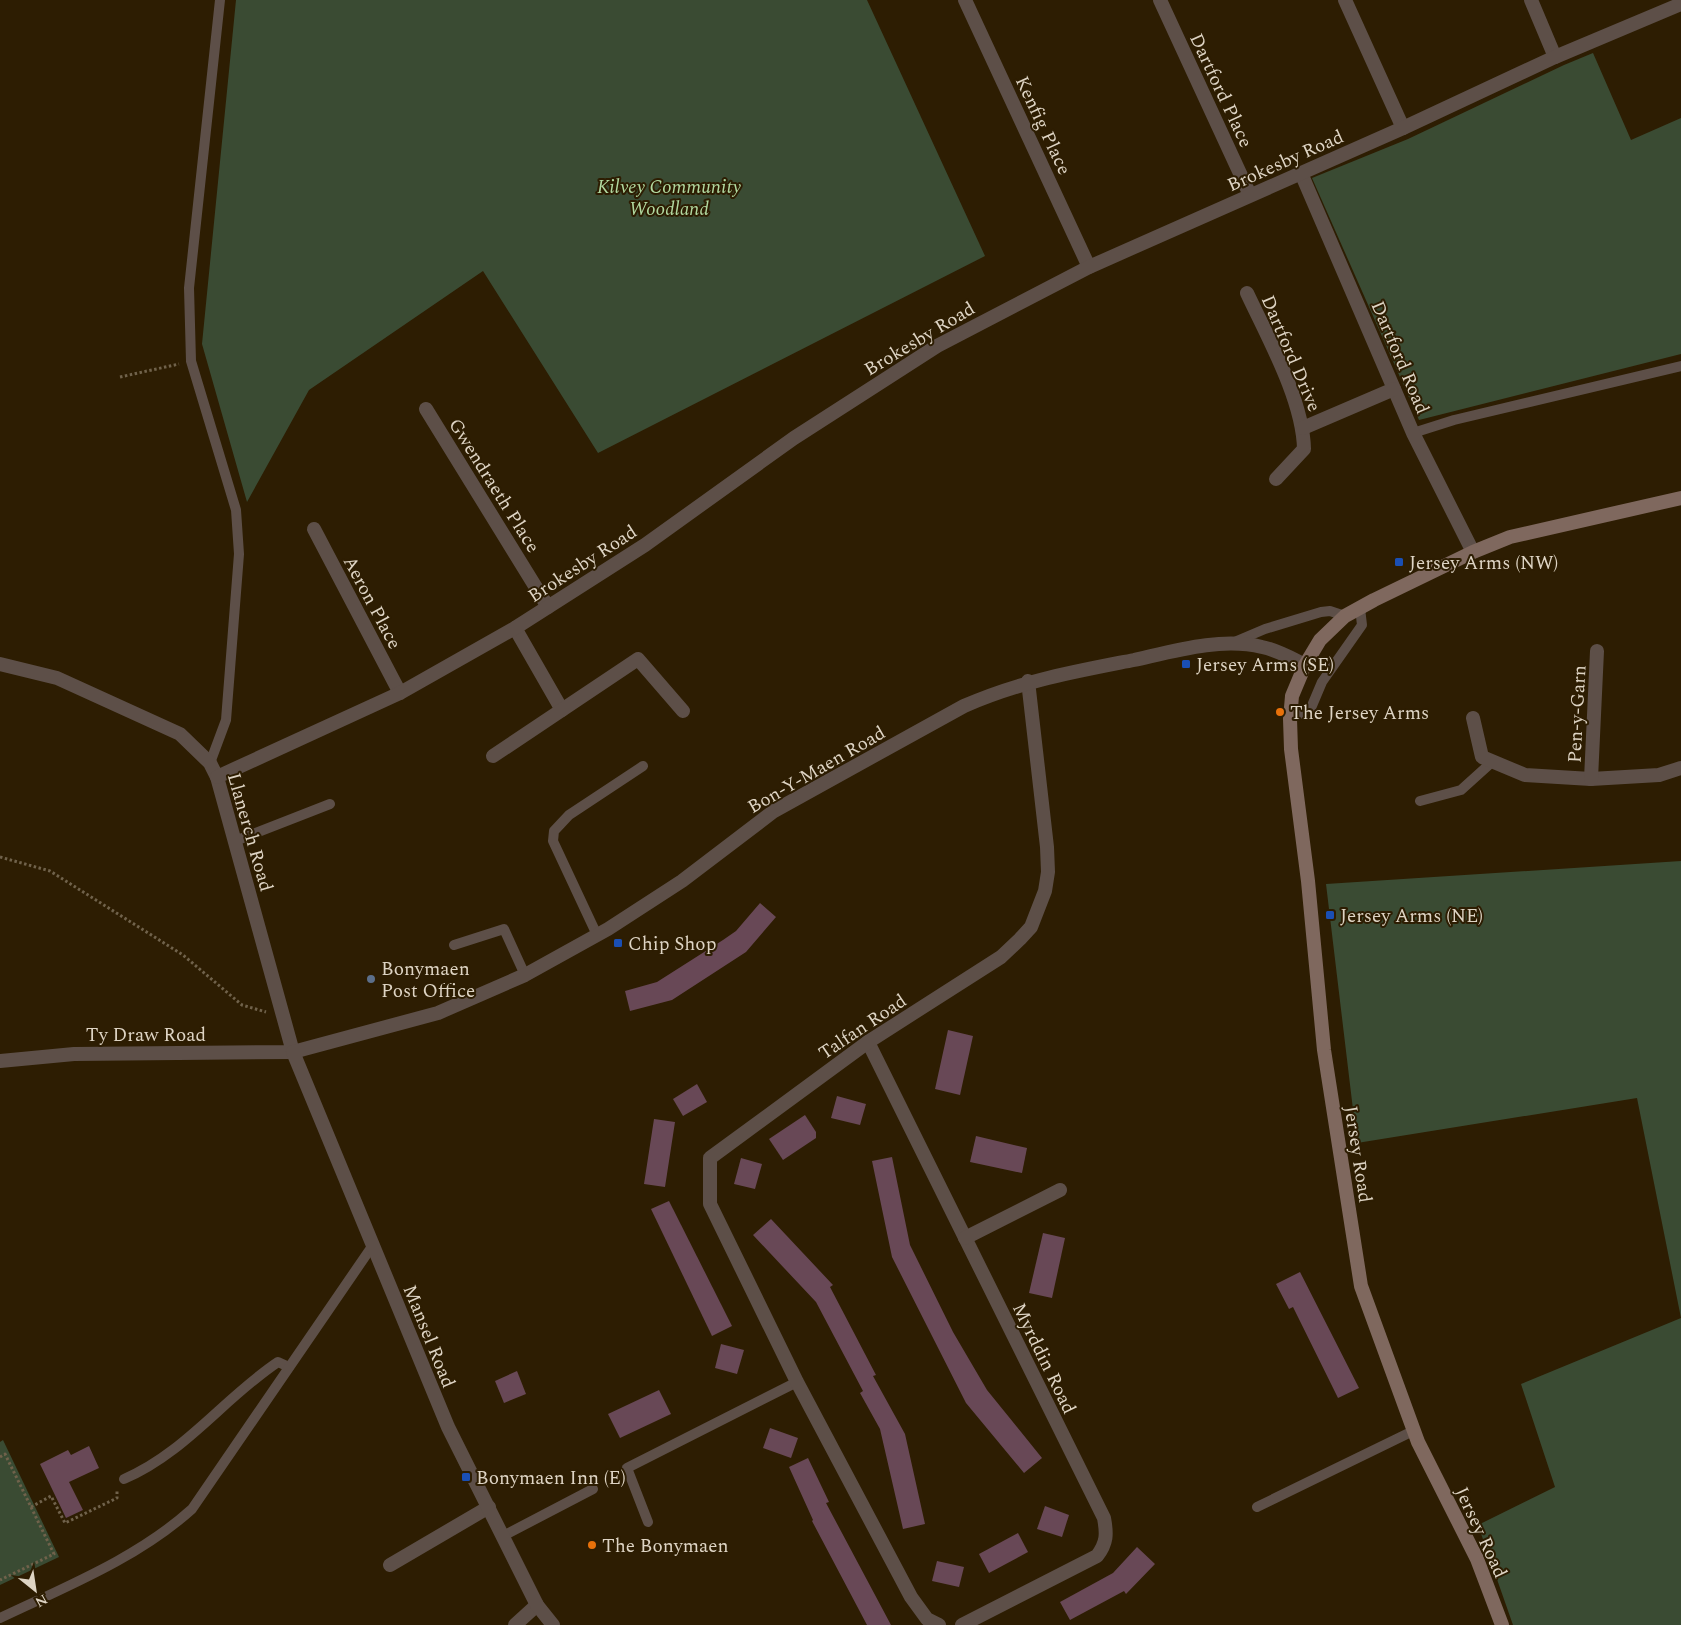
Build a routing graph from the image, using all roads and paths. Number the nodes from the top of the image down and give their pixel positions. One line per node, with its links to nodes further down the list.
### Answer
1 (220, 0): 13 (lane)
2 (966, 0): 11 (street, Kenfig Place)
3 (1160, 0): 10 (street, Dartford Place)
4 (1345, 0): 8 (street)
5 (1531, 0): 7 (street)
6 (1681, 4): 7 (street, Brokesby Road)
7 (1556, 57): 8 (street, Brokesby Road)
8 (1403, 128): 9 (street, Brokesby Road)
9 (1301, 173): 10 (street, Brokesby Road); 16 (street, Dartford Road)
10 (1250, 195): 11 (street, Brokesby Road)
11 (1089, 267): 24 (street, Brokesby Road)
12 (1247, 293): 18 (street, Dartford Drive)
13 (192, 361): 15 (path); 40 (lane)
14 (1681, 366): 19 (lane)
15 (120, 377)
16 (1394, 389): 18 (street, Dartford Drive); 19 (street, Dartford Road)
17 (426, 409): 24 (street, Gwendraeth Place)
18 (1303, 428): 20 (street, Dartford Drive)
19 (1414, 433): 23 (street, Dartford Road)
20 (1276, 480)
21 (1681, 498): 23 (main road, Jersey Road)
22 (314, 529): 33 (street, Aeron Place)
23 (1473, 552): 25 (main road, Jersey Road)
24 (548, 607): 27 (street, Brokesby Road)
25 (1360, 608): 26 (main road, Jersey Road); 36 (lane)
26 (1345, 616): 28 (lane); 31 (main road, Jersey Road)
27 (516, 628): 33 (street, Brokesby Road); 34 (street)
28 (1229, 644): 31 (street, Bon-Y-Maen Road); 32 (street, Bon-Y-Maen Road)
29 (1598, 650): 44 (street, Pen-y-Garn)
30 (0, 664): 40 (street, Llanerch Road)
31 (1305, 664): 36 (main road, Jersey Road)
32 (1028, 682): 49 (street, Bon-Y-Maen Road); 53 (street, Talfan Road)
33 (400, 693): 43 (street, Brokesby Road)
34 (562, 710): 35 (street); 38 (street)
35 (683, 712)
36 (1290, 718): 61 (main road, Jersey Road)
37 (1473, 718): 39 (street)
38 (493, 756)
39 (1492, 762): 44 (street, Pen-y-Garn); 45 (lane)
40 (210, 763): 43 (street, Llanerch Road)
41 (644, 766): 49 (lane)
42 (1681, 768): 44 (street, Pen-y-Garn)
43 (217, 777): 47 (street, Llanerch Road)
44 (1591, 779)
45 (1420, 802)
46 (330, 804): 47 (lane)
47 (235, 841): 52 (street, Llanerch Road)
48 (0, 857): 52 (path)
49 (597, 935): 51 (street, Bon-Y-Maen Road)
50 (454, 945): 51 (lane)
51 (525, 975): 54 (street, Bon-Y-Maen Road)
52 (282, 1016): 54 (street, Llanerch Road)
53 (868, 1042): 57 (street, Myrddin Road); 60 (street, Talfan Road)
54 (293, 1052): 55 (street, Ty Draw Road); 58 (street, Mansel Road)
55 (0, 1061)
56 (1060, 1190): 57 (street)
57 (965, 1238): 77 (street, Myrddin Road)
58 (373, 1246): 59 (lane); 66 (street, Mansel Road)
59 (289, 1367): 63 (lane); 73 (lane)
60 (797, 1382): 68 (lane); 76 (street)
61 (1414, 1431): 67 (lane); 78 (main road, Jersey Road)
62 (0, 1457): 65 (path)
63 (124, 1479): 65 (path)
64 (593, 1489): 69 (lane)
65 (31, 1506): 71 (path)
66 (489, 1507): 69 (street, Mansel Road); 70 (street)
67 (1257, 1507)
68 (648, 1522)
69 (503, 1536): 72 (street, Mansel Road)
70 (390, 1566)
71 (0, 1580)
72 (538, 1605): 74 (street); 75 (street, Mansel Road)
73 (0, 1618)
74 (515, 1625)
75 (553, 1625)
76 (938, 1625)
77 (962, 1625)
78 (1502, 1625)

